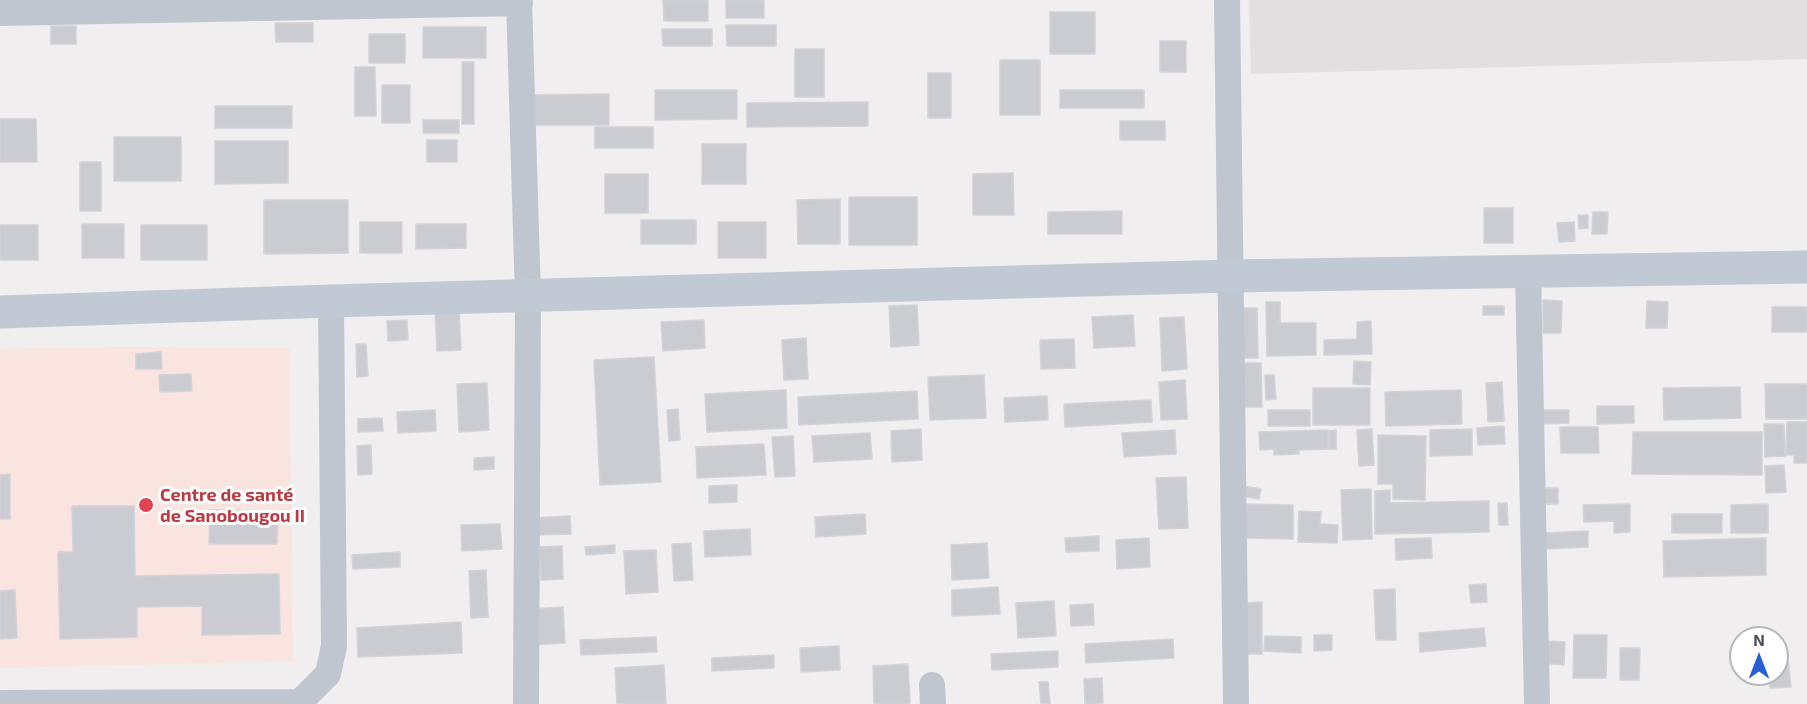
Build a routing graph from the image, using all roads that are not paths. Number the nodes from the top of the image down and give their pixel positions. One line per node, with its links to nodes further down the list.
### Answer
1 (1227, 0): 7 (street)
2 (519, 2): 3 (street); 8 (street)
3 (94, 5): 4 (street)
4 (0, 13)
5 (1807, 267): 6 (main road)
6 (1527, 272): 7 (main road); 15 (street)
7 (1230, 276): 8 (main road); 14 (street)
8 (528, 297): 9 (main road); 13 (street)
9 (331, 301): 10 (main road); 12 (street)
10 (0, 312)
11 (0, 703): 12 (street)
12 (112, 703)
13 (526, 704)
14 (1236, 704)
15 (1537, 704)

